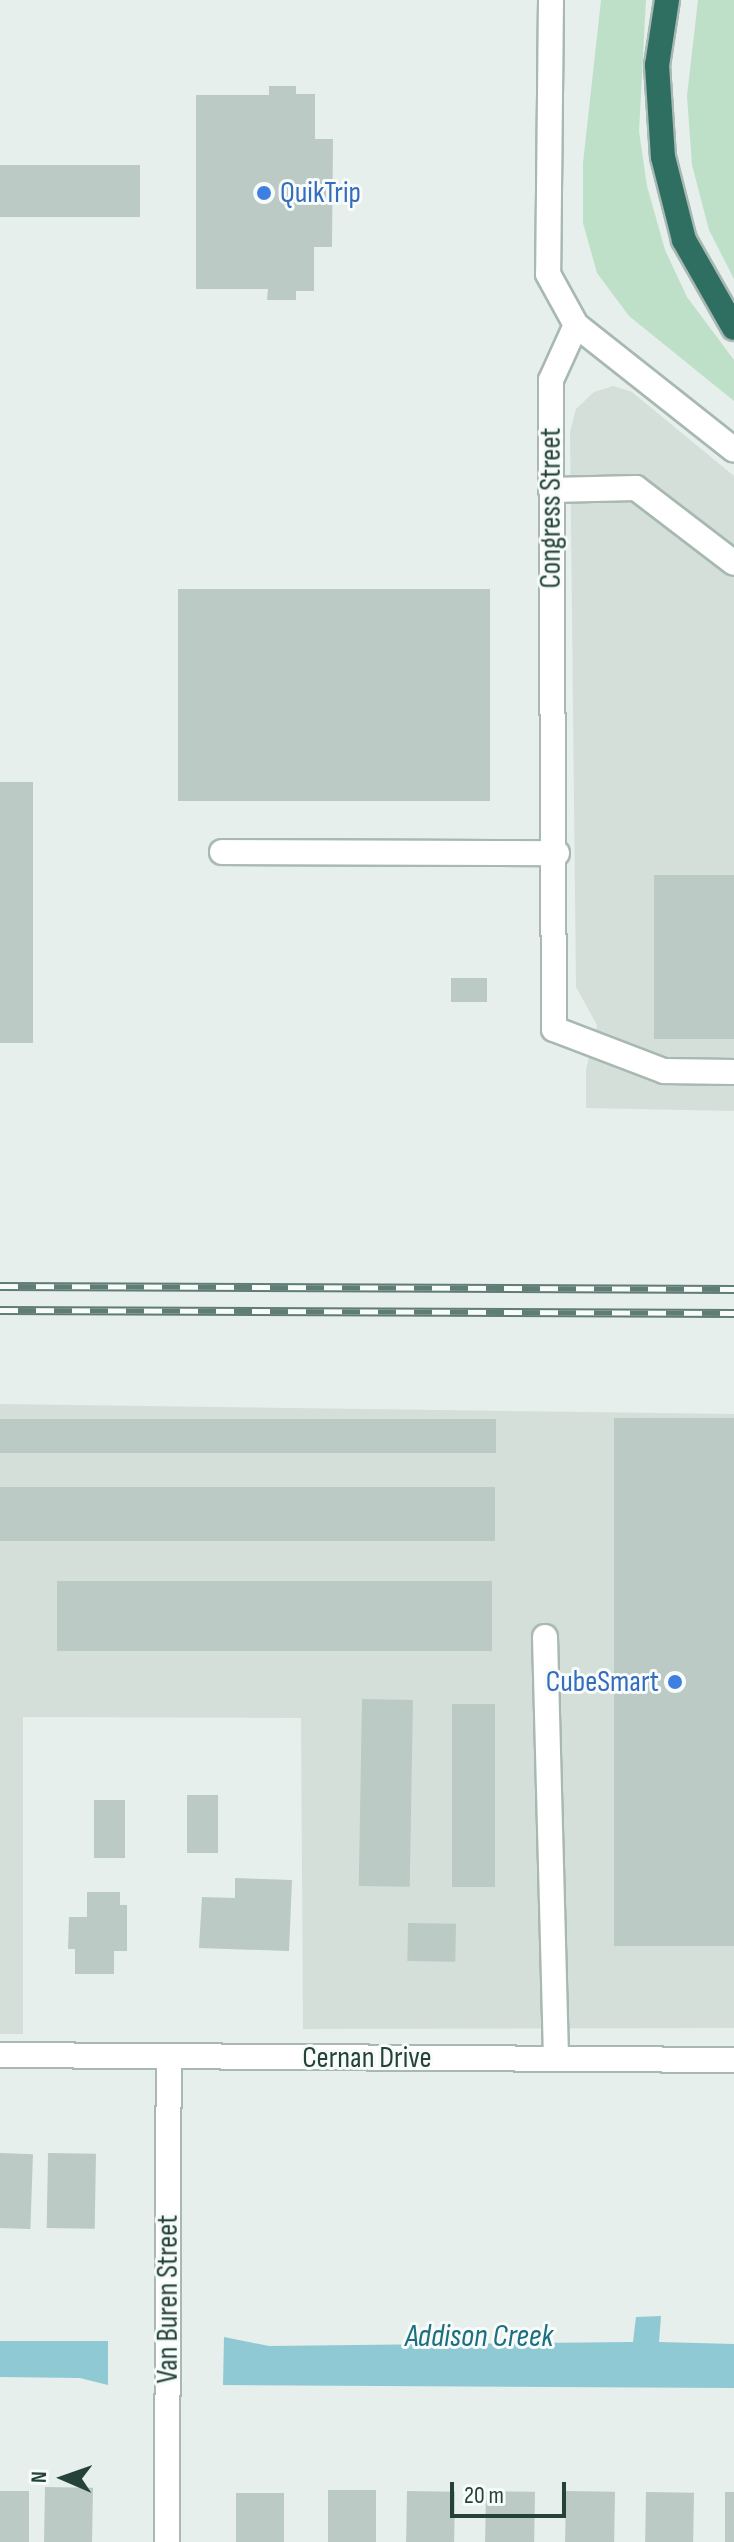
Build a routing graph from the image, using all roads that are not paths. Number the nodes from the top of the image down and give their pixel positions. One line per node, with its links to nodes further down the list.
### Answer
1 (551, 0): 3 (street)
2 (667, 0): 4 (highway)
3 (576, 325): 5 (street); 6 (street, Congress Street)
4 (734, 328)
5 (734, 450)
6 (551, 490): 7 (street); 9 (street, Congress Street)
7 (734, 563)
8 (222, 852): 9 (street)
9 (557, 853): 10 (street, Congress Street)
10 (734, 1072)
11 (545, 1637): 14 (street)
12 (0, 2055): 13 (street, Cernan Drive)
13 (169, 2056): 14 (street, Cernan Drive); 16 (street, Van Buren Street)
14 (556, 2059): 15 (street, Cernan Drive)
15 (734, 2060)
16 (167, 2542)

